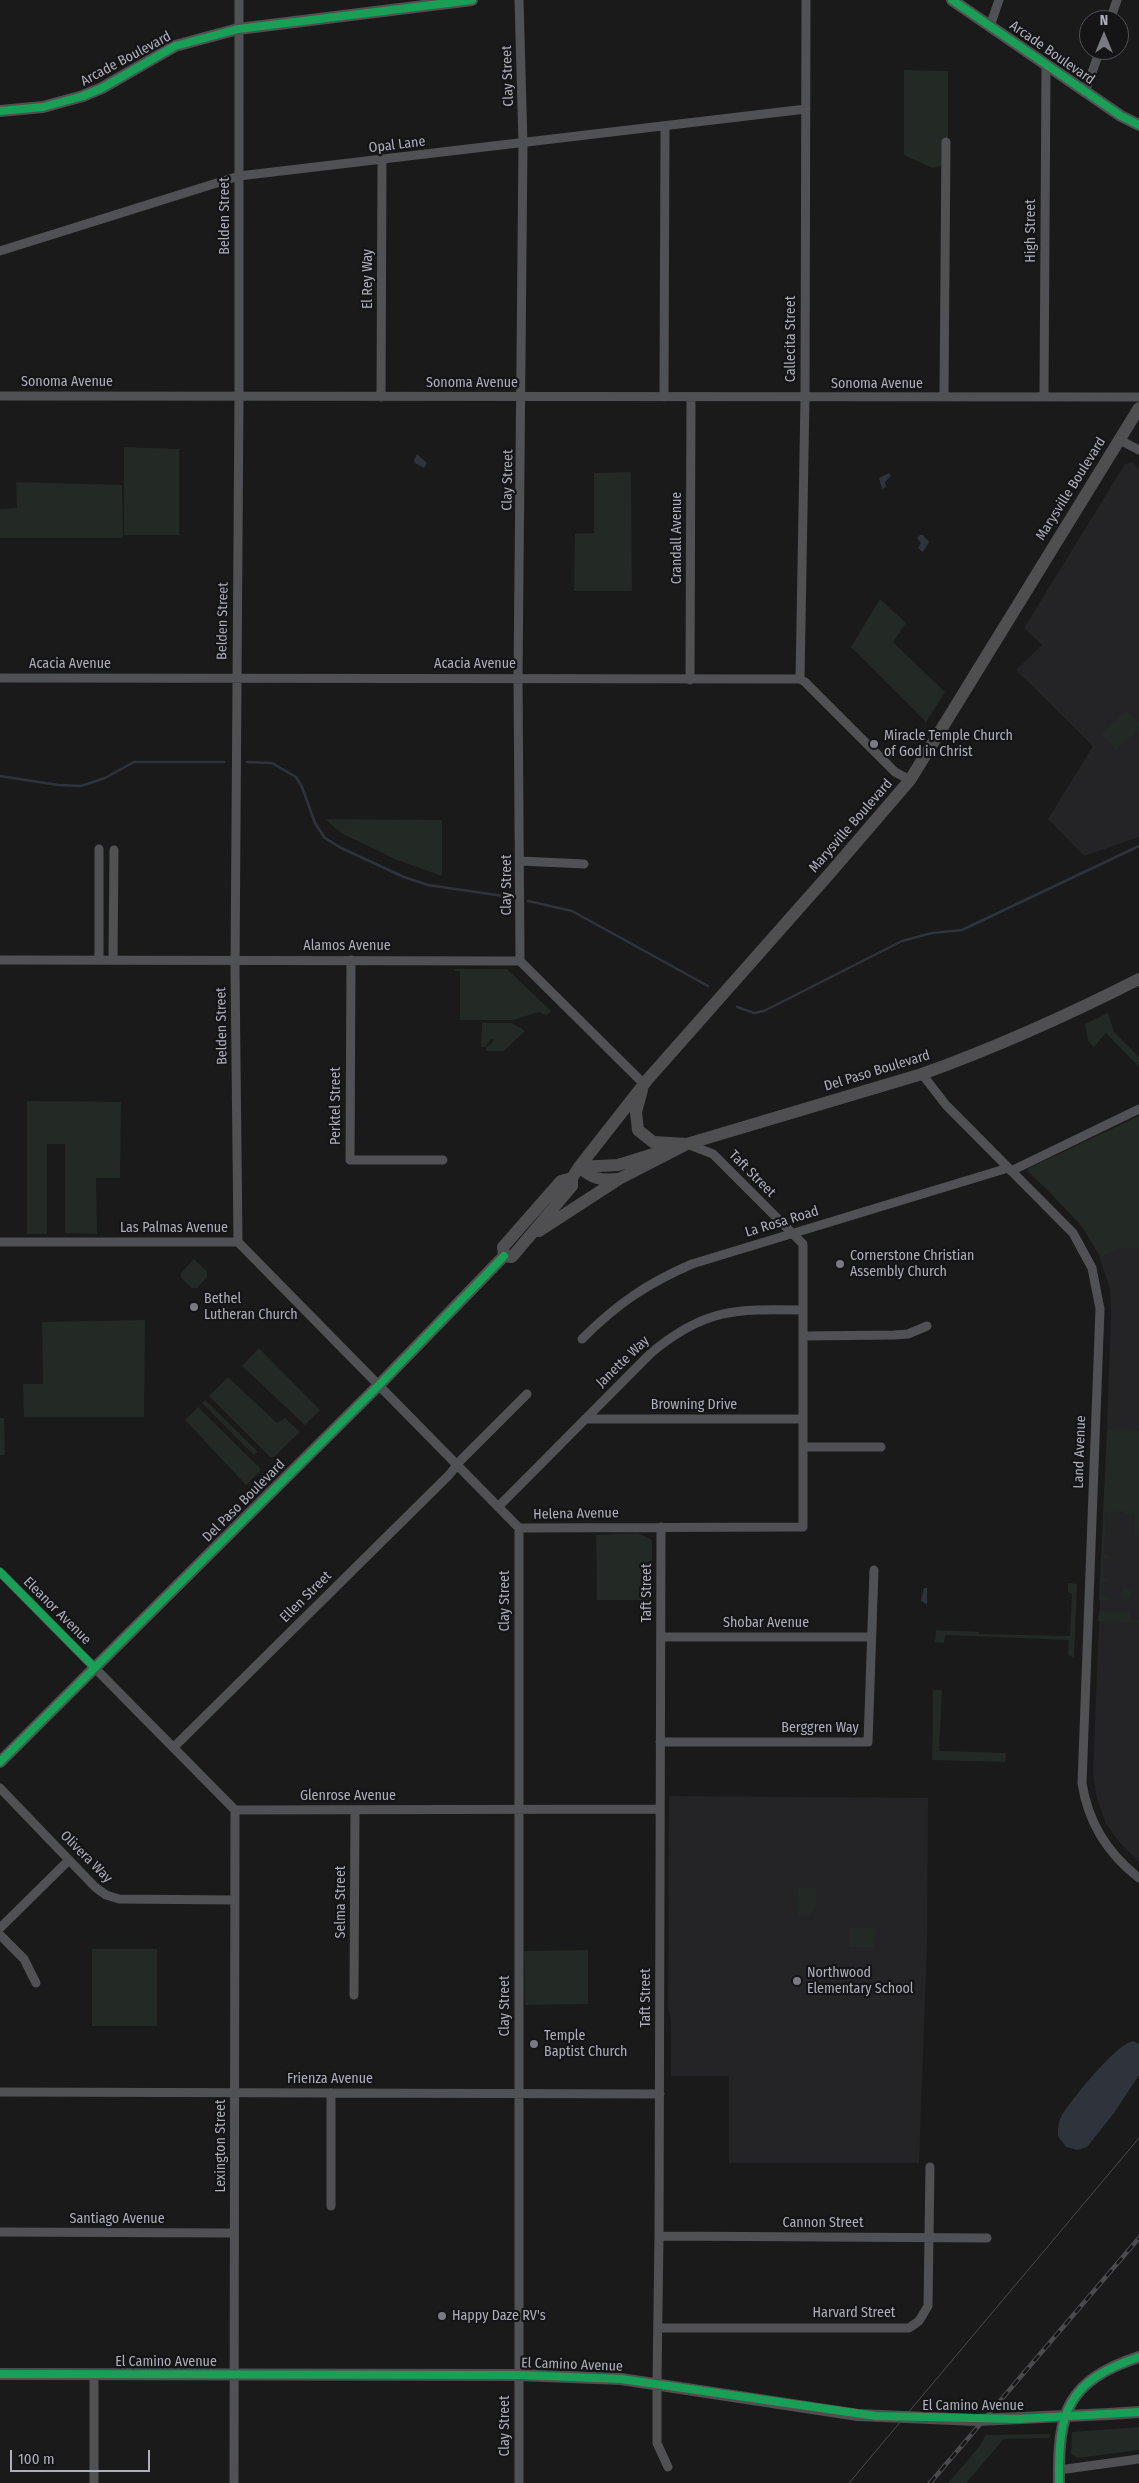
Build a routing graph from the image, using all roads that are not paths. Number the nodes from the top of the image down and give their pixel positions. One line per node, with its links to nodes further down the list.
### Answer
1 (239, 0): 8 (street, Belden Street)
2 (472, 0): 8 (main road, Arcade Boulevard)
3 (519, 0): 17 (street, Clay Street)
4 (806, 0): 12 (street, Callecita Street)
5 (952, 0): 7 (main road, Arcade Boulevard)
6 (999, 0): 7 (street)
7 (990, 26): 10 (main road, Arcade Boulevard)
8 (238, 29): 13 (main road, Arcade Boulevard); 19 (street, Belden Street)
9 (1096, 60): 11 (street)
10 (1046, 64): 11 (main road, Arcade Boulevard); 28 (street, High Street)
11 (1085, 92): 14 (main road, Arcade Boulevard)
12 (806, 110): 15 (street, Opal Lane); 30 (street, Callecita Street)
13 (0, 111)
14 (1139, 125)
15 (665, 127): 17 (street, Opal Lane); 25 (street)
16 (946, 142): 27 (street)
17 (523, 144): 18 (street, Opal Lane); 24 (street, Clay Street)
18 (382, 161): 19 (street, Opal Lane); 23 (street, El Rey Way)
19 (239, 176): 20 (street, Opal Lane); 22 (street, Belden Street)
20 (0, 251)
21 (0, 396): 22 (street, Sonoma Avenue)
22 (239, 396): 23 (street, Sonoma Avenue); 35 (street, Belden Street)
23 (381, 397): 24 (street, Sonoma Avenue)
24 (522, 397): 25 (street, Sonoma Avenue); 36 (street, Clay Street)
25 (664, 397): 26 (street, Sonoma Avenue)
26 (691, 397): 30 (street, Sonoma Avenue); 38 (street, Crandall Avenue)
27 (944, 397): 28 (street, Sonoma Avenue); 30 (street, Sonoma Avenue)
28 (1044, 397): 29 (street, Sonoma Avenue)
29 (1139, 397)
30 (805, 398): 37 (street, Callecita Street)
31 (1139, 408): 32 (main road, Marysville Boulevard)
32 (1120, 440): 33 (street); 39 (main road, Marysville Boulevard)
33 (1139, 450)
34 (0, 678): 35 (street, Acacia Avenue)
35 (236, 678): 36 (street, Acacia Avenue); 49 (street, Belden Street)
36 (518, 678): 38 (street, Acacia Avenue); 42 (street, Clay Street)
37 (800, 679): 38 (street, Acacia Avenue); 39 (street)
38 (690, 680)
39 (910, 780): 54 (main road, Marysville Boulevard)
40 (99, 850): 43 (street)
41 (114, 850): 44 (street)
42 (520, 861): 45 (street); 51 (street, Clay Street)
43 (99, 863): 44 (street); 47 (street)
44 (114, 864): 48 (street)
45 (584, 864)
46 (0, 960): 47 (street, Alamos Avenue)
47 (99, 960): 48 (street, Alamos Avenue)
48 (113, 960): 49 (street, Alamos Avenue)
49 (235, 960): 50 (street, Alamos Avenue); 64 (street, Belden Street)
50 (351, 960): 51 (street, Alamos Avenue); 57 (street, Perktel Street)
51 (520, 961): 54 (street)
52 (1139, 979): 53 (main road, Del Paso Boulevard)
53 (922, 1074): 56 (main road, Del Paso Boulevard); 59 (street, Land Avenue)
54 (644, 1084): 56 (main road); 58 (main road, Marysville Boulevard)
55 (1139, 1109): 59 (street, La Rosa Road)
56 (687, 1144): 58 (main road); 61 (main road, Del Paso Boulevard); 62 (street, Taft Street)
57 (443, 1160)
58 (579, 1167): 60 (main road, Marysville Boulevard); 61 (main road)
59 (1010, 1170): 62 (street, La Rosa Road); 96 (street, Land Avenue)
60 (572, 1178): 65 (main road, Marysville Boulevard); 66 (main road, Marysville Boulevard)
61 (619, 1179): 65 (main road, Del Paso Boulevard)
62 (792, 1233): 67 (street, Taft Street); 70 (street, La Rosa Road)
63 (0, 1242): 64 (street, Las Palmas Avenue)
64 (238, 1242): 71 (street, Las Palmas Avenue)
65 (523, 1243): 66 (main road, Marysville Boulevard)
66 (504, 1256): 71 (main road, Del Paso Boulevard)
67 (803, 1310): 69 (street, Taft Street); 73 (street, Janette Way)
68 (927, 1326): 69 (street)
69 (803, 1336): 74 (street, Taft Street)
70 (582, 1339)
71 (378, 1386): 77 (street, Helena Avenue); 86 (main road, Del Paso Boulevard)
72 (527, 1394): 77 (street)
73 (585, 1419): 74 (street, Browning Drive); 78 (street, Janette Way)
74 (803, 1419): 75 (street, Taft Street)
75 (803, 1447): 76 (street); 81 (street, Taft Street)
76 (881, 1447)
77 (458, 1466): 78 (street, Helena Avenue); 88 (street, Ellen Street)
78 (498, 1507): 80 (street, Helena Avenue)
79 (661, 1527): 80 (street, Helena Avenue); 81 (street, Helena Avenue); 84 (street, Taft Street)
80 (519, 1528): 93 (street, Clay Street)
81 (804, 1528)
82 (874, 1570): 85 (street, Berggren Way)
83 (0, 1572): 86 (street, Eleanor Avenue)
84 (661, 1637): 85 (street, Shobar Avenue); 87 (street, Taft Street)
85 (871, 1637): 87 (street, Berggren Way)
86 (95, 1668): 88 (street); 89 (main road, Del Paso Boulevard)
87 (660, 1742): 94 (street, Taft Street)
88 (174, 1747): 91 (street)
89 (0, 1762)
90 (0, 1788): 95 (street, Olivera Way)
91 (236, 1810): 92 (street, Glenrose Avenue); 97 (street, Lexington Street)
92 (354, 1810): 93 (street, Glenrose Avenue); 101 (street, Selma Street)
93 (519, 1810): 94 (street, Glenrose Avenue); 105 (street, Clay Street)
94 (660, 1810): 106 (street, Taft Street)
95 (69, 1860): 97 (street, Olivera Way); 98 (street)
96 (1139, 1878)
97 (234, 1900): 103 (street, Lexington Street)
98 (0, 1928)
99 (0, 1935): 100 (street)
100 (36, 1983)
101 (354, 1995)
102 (0, 2092): 103 (street, Frienza Avenue)
103 (234, 2092): 104 (street, Frienza Avenue); 110 (street, Lexington Street)
104 (331, 2093): 105 (street, Frienza Avenue); 108 (street)
105 (519, 2093): 106 (street, Frienza Avenue); 119 (street, Clay Street)
106 (660, 2094): 111 (street, Taft Street)
107 (930, 2166): 112 (street, Harvard Street)
108 (331, 2206)
109 (0, 2232): 110 (street, Santiago Avenue)
110 (234, 2233): 118 (street, Lexington Street)
111 (659, 2236): 112 (street, Cannon Street); 114 (street, Taft Street)
112 (929, 2237): 113 (street, Cannon Street); 114 (street, Harvard Street)
113 (987, 2238)
114 (658, 2328): 120 (street, Taft Street)
115 (1139, 2357): 124 (main road)
116 (0, 2374): 117 (main road, El Camino Avenue)
117 (94, 2374): 118 (main road, El Camino Avenue); 125 (street)
118 (234, 2374): 119 (main road, El Camino Avenue); 126 (street, Lexington Street)
119 (519, 2375): 120 (main road, El Camino Avenue); 127 (street, Clay Street)
120 (657, 2383): 121 (main road, El Camino Avenue, bridge); 123 (street, Taft Street)
121 (1139, 2412)
122 (1139, 2459): 124 (street)
123 (668, 2467)
124 (1059, 2470): 128 (main road)
125 (94, 2483)
126 (234, 2483)
127 (519, 2483)
128 (1059, 2483)

